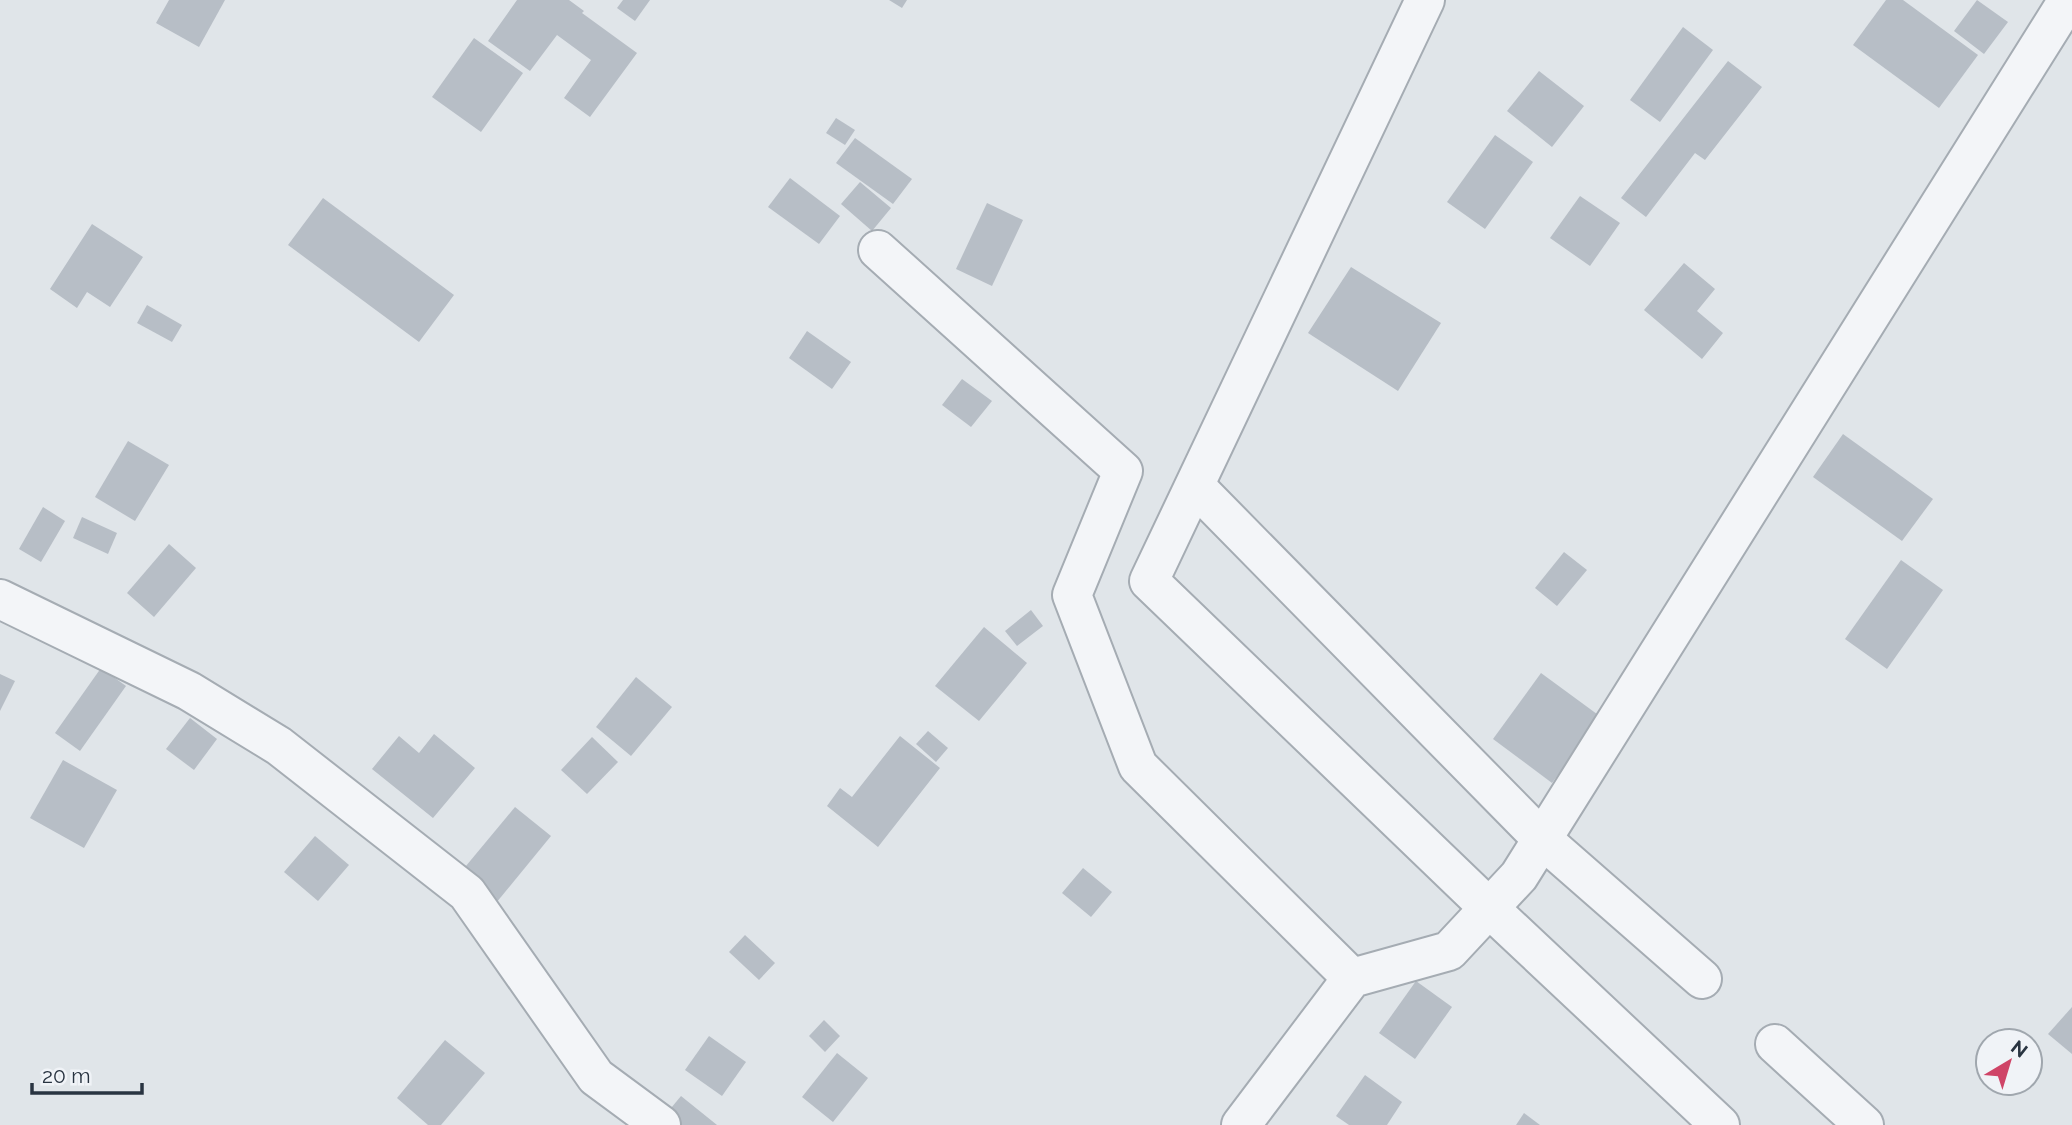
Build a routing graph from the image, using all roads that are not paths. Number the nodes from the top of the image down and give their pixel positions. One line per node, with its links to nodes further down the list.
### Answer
1 (1425, 0): 4 (street)
2 (2068, 0): 6 (street)
3 (878, 250): 8 (street)
4 (1195, 486): 6 (street); 7 (street)
5 (0, 599): 11 (street)
6 (1542, 839): 7 (street); 9 (street)
7 (1489, 908): 8 (street); 13 (street)
8 (1352, 978): 12 (street)
9 (1702, 979)
10 (1775, 1044): 14 (street)
11 (661, 1125)
12 (1241, 1125)
13 (1720, 1125)
14 (1864, 1125)

